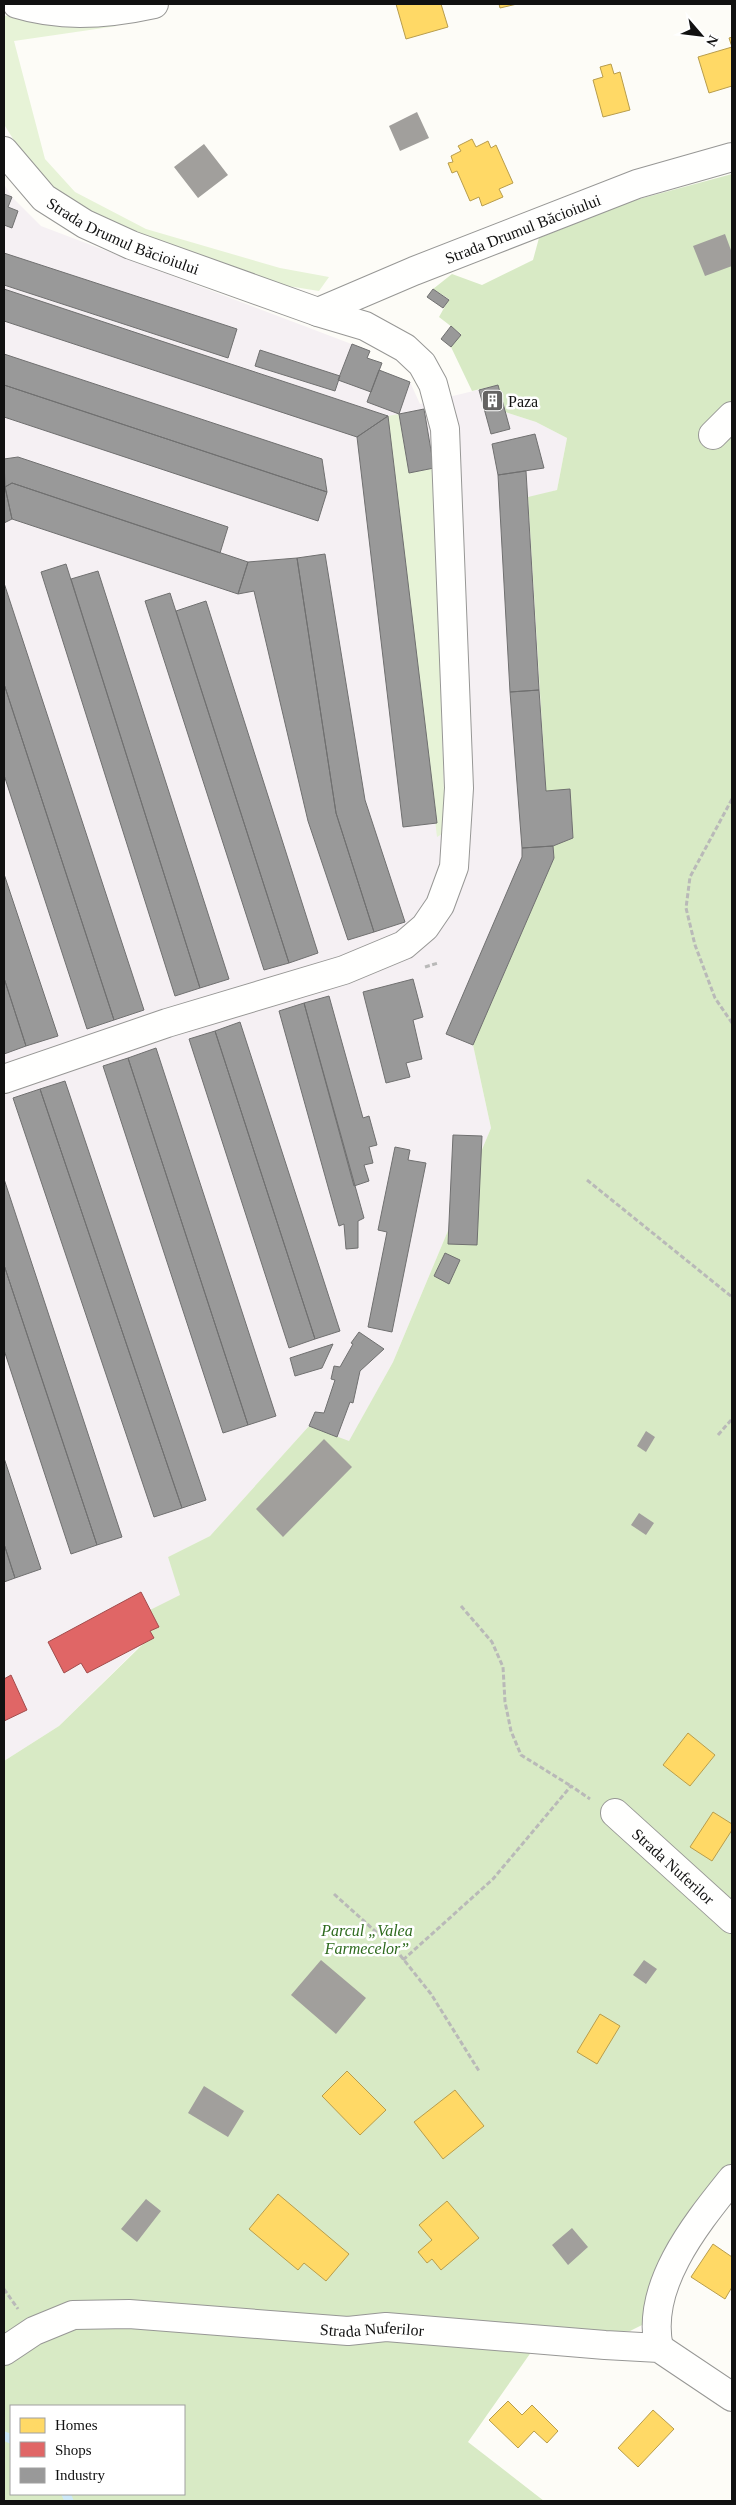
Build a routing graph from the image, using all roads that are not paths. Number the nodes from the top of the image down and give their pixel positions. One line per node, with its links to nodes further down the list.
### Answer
1 (17, 4): 2 (street)
2 (154, 4)
3 (4, 151): 5 (street, Strada Drumul Băcioiului)
4 (732, 157): 5 (street, Strada Drumul Băcioiului)
5 (318, 312): 8 (street, Strada Drumul Băcioiului)
6 (732, 416): 7 (street)
7 (713, 435)
8 (4, 1079)
9 (615, 1813): 10 (street, Strada Nuferilor)
10 (732, 1919)
11 (732, 2179): 12 (street)
12 (660, 2348): 13 (street, Strada Nuferilor); 14 (street)
13 (4, 2352)
14 (732, 2397)

